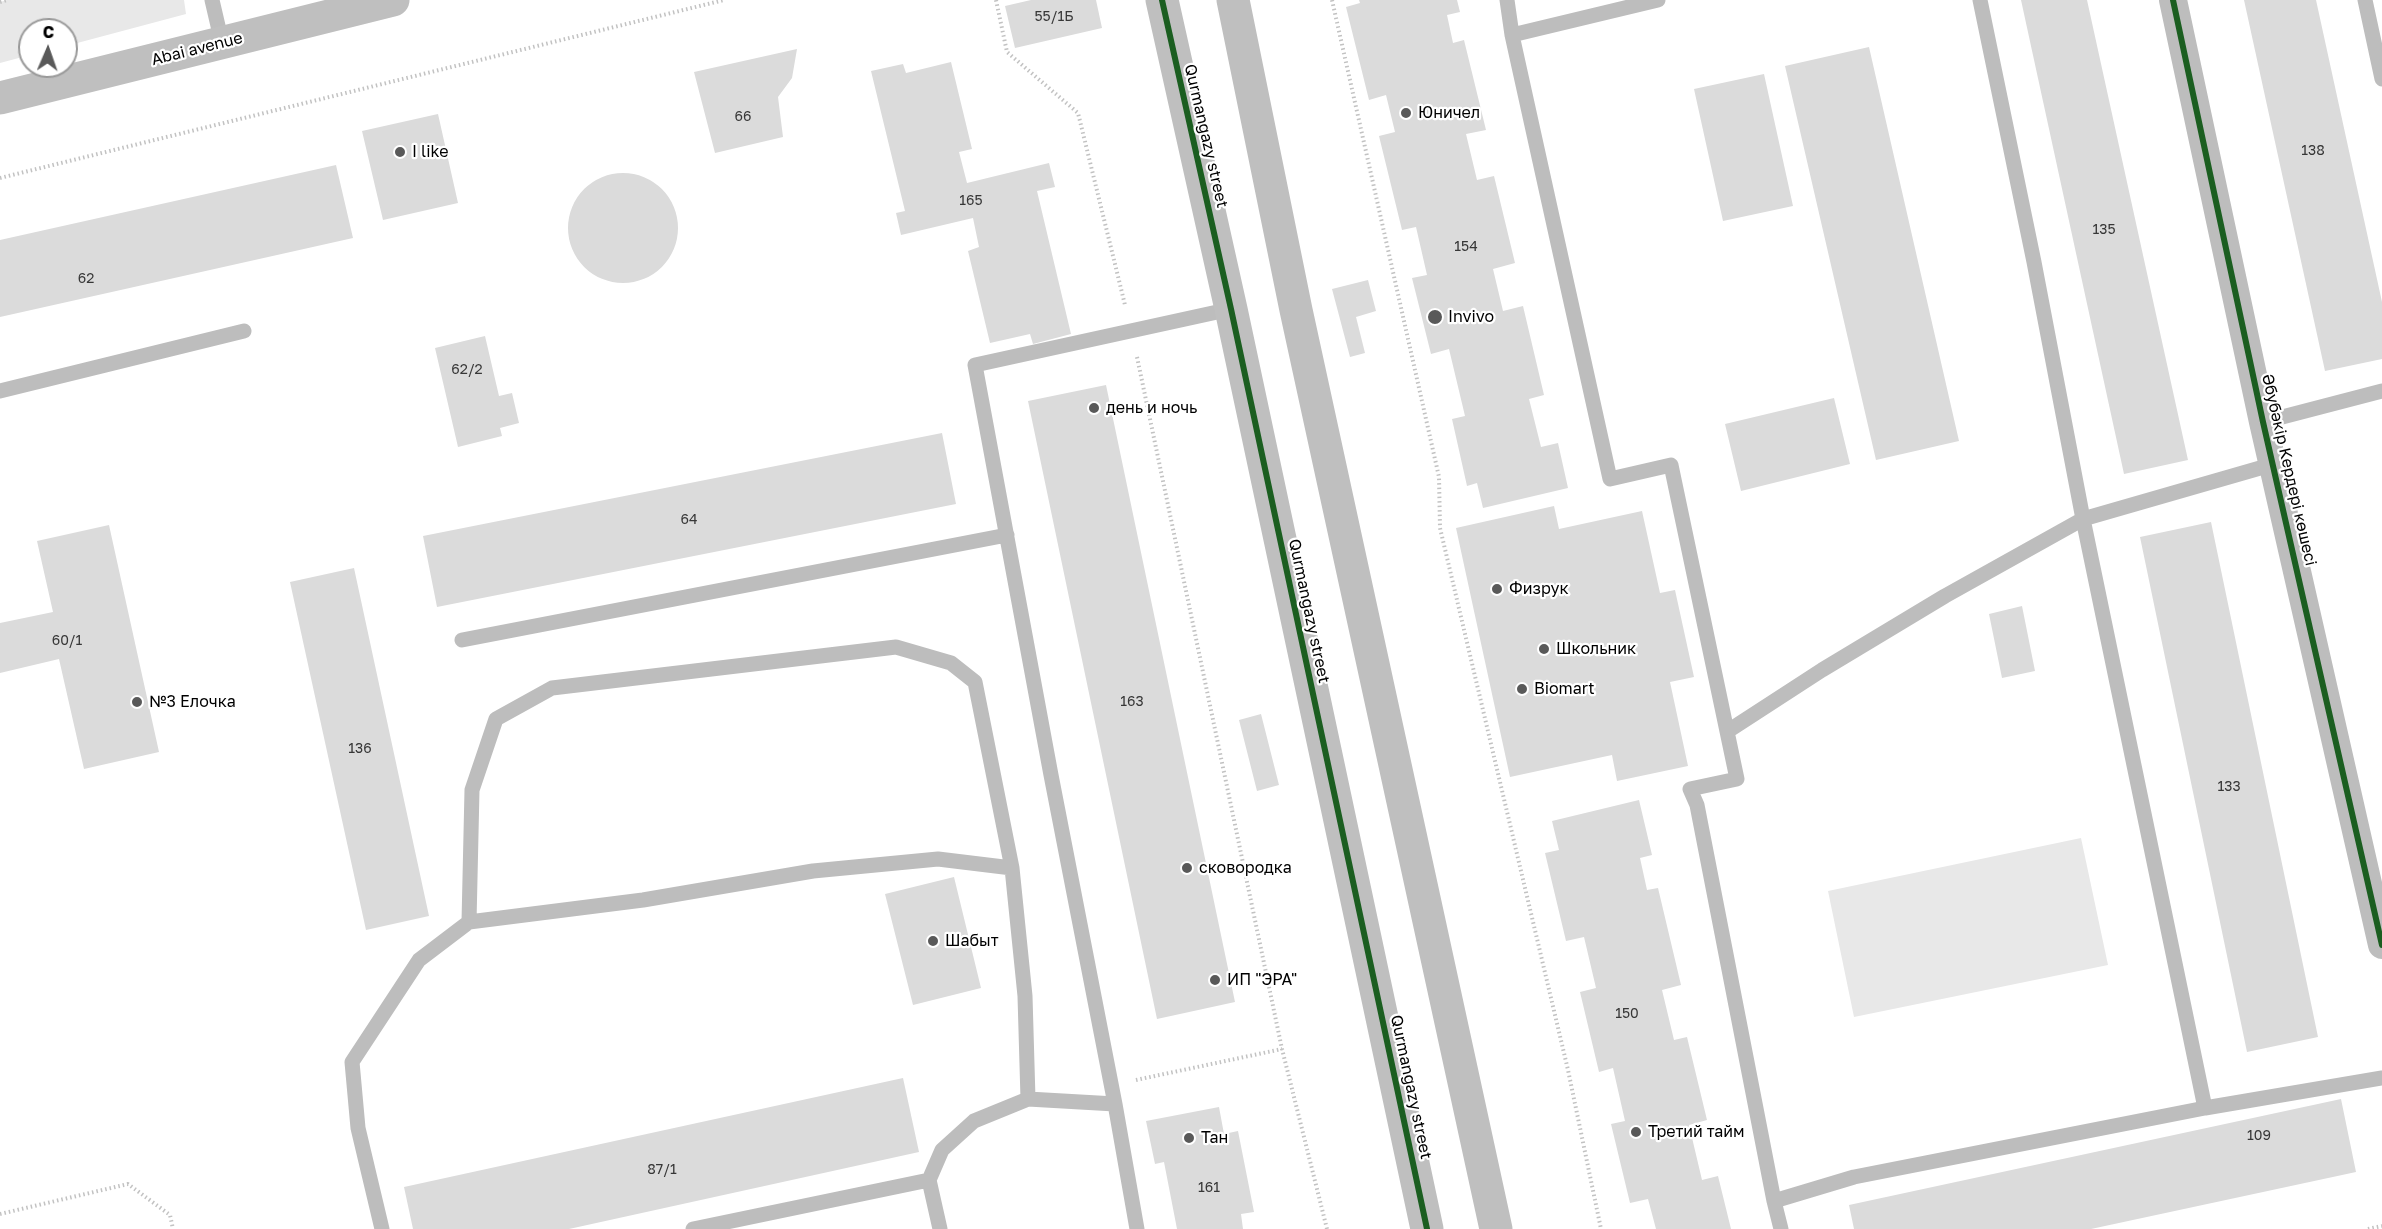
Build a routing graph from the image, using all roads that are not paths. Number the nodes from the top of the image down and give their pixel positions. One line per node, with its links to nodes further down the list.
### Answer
1 (212, 0): 11 (lane)
2 (393, 0): 11 (street, Abai avenue)
3 (1162, 0): 14 (street, Qurmangazy street)
4 (1233, 0): 38 (street)
5 (1507, 0): 10 (lane)
6 (1658, 0): 10 (lane)
7 (1980, 0): 20 (lane)
8 (2173, 0): 18 (street, Әбубәкір Кердері көшесі)
9 (2364, 0): 12 (lane)
10 (1512, 35): 23 (lane)
11 (222, 44): 13 (street, Abai avenue)
12 (2382, 79)
13 (0, 98)
14 (1231, 309): 21 (lane); 37 (street, Qurmangazy street)
15 (244, 331): 16 (lane)
16 (0, 391)
17 (2382, 391): 18 (lane)
18 (2263, 422): 19 (street, Әбубәкір Кердері көшесі)
19 (2274, 464): 20 (lane); 26 (street, Әбубәкір Кердері көшесі)
20 (2084, 519): 23 (lane); 30 (lane)
21 (1007, 535): 22 (lane); 29 (lane)
22 (462, 640)
23 (1728, 731): 32 (lane)
24 (1012, 868): 25 (lane); 25 (lane); 28 (lane)
25 (469, 922): 33 (lane)
26 (2382, 945)
27 (2382, 1078): 30 (lane)
28 (1029, 1099): 29 (lane); 31 (lane)
29 (1115, 1104): 36 (lane)
30 (2205, 1108): 32 (lane)
31 (929, 1180): 34 (lane); 35 (lane)
32 (1774, 1201): 39 (lane)
33 (382, 1229)
34 (693, 1229)
35 (940, 1229)
36 (1137, 1229)
37 (1427, 1229)
38 (1496, 1229)
39 (1781, 1229)

